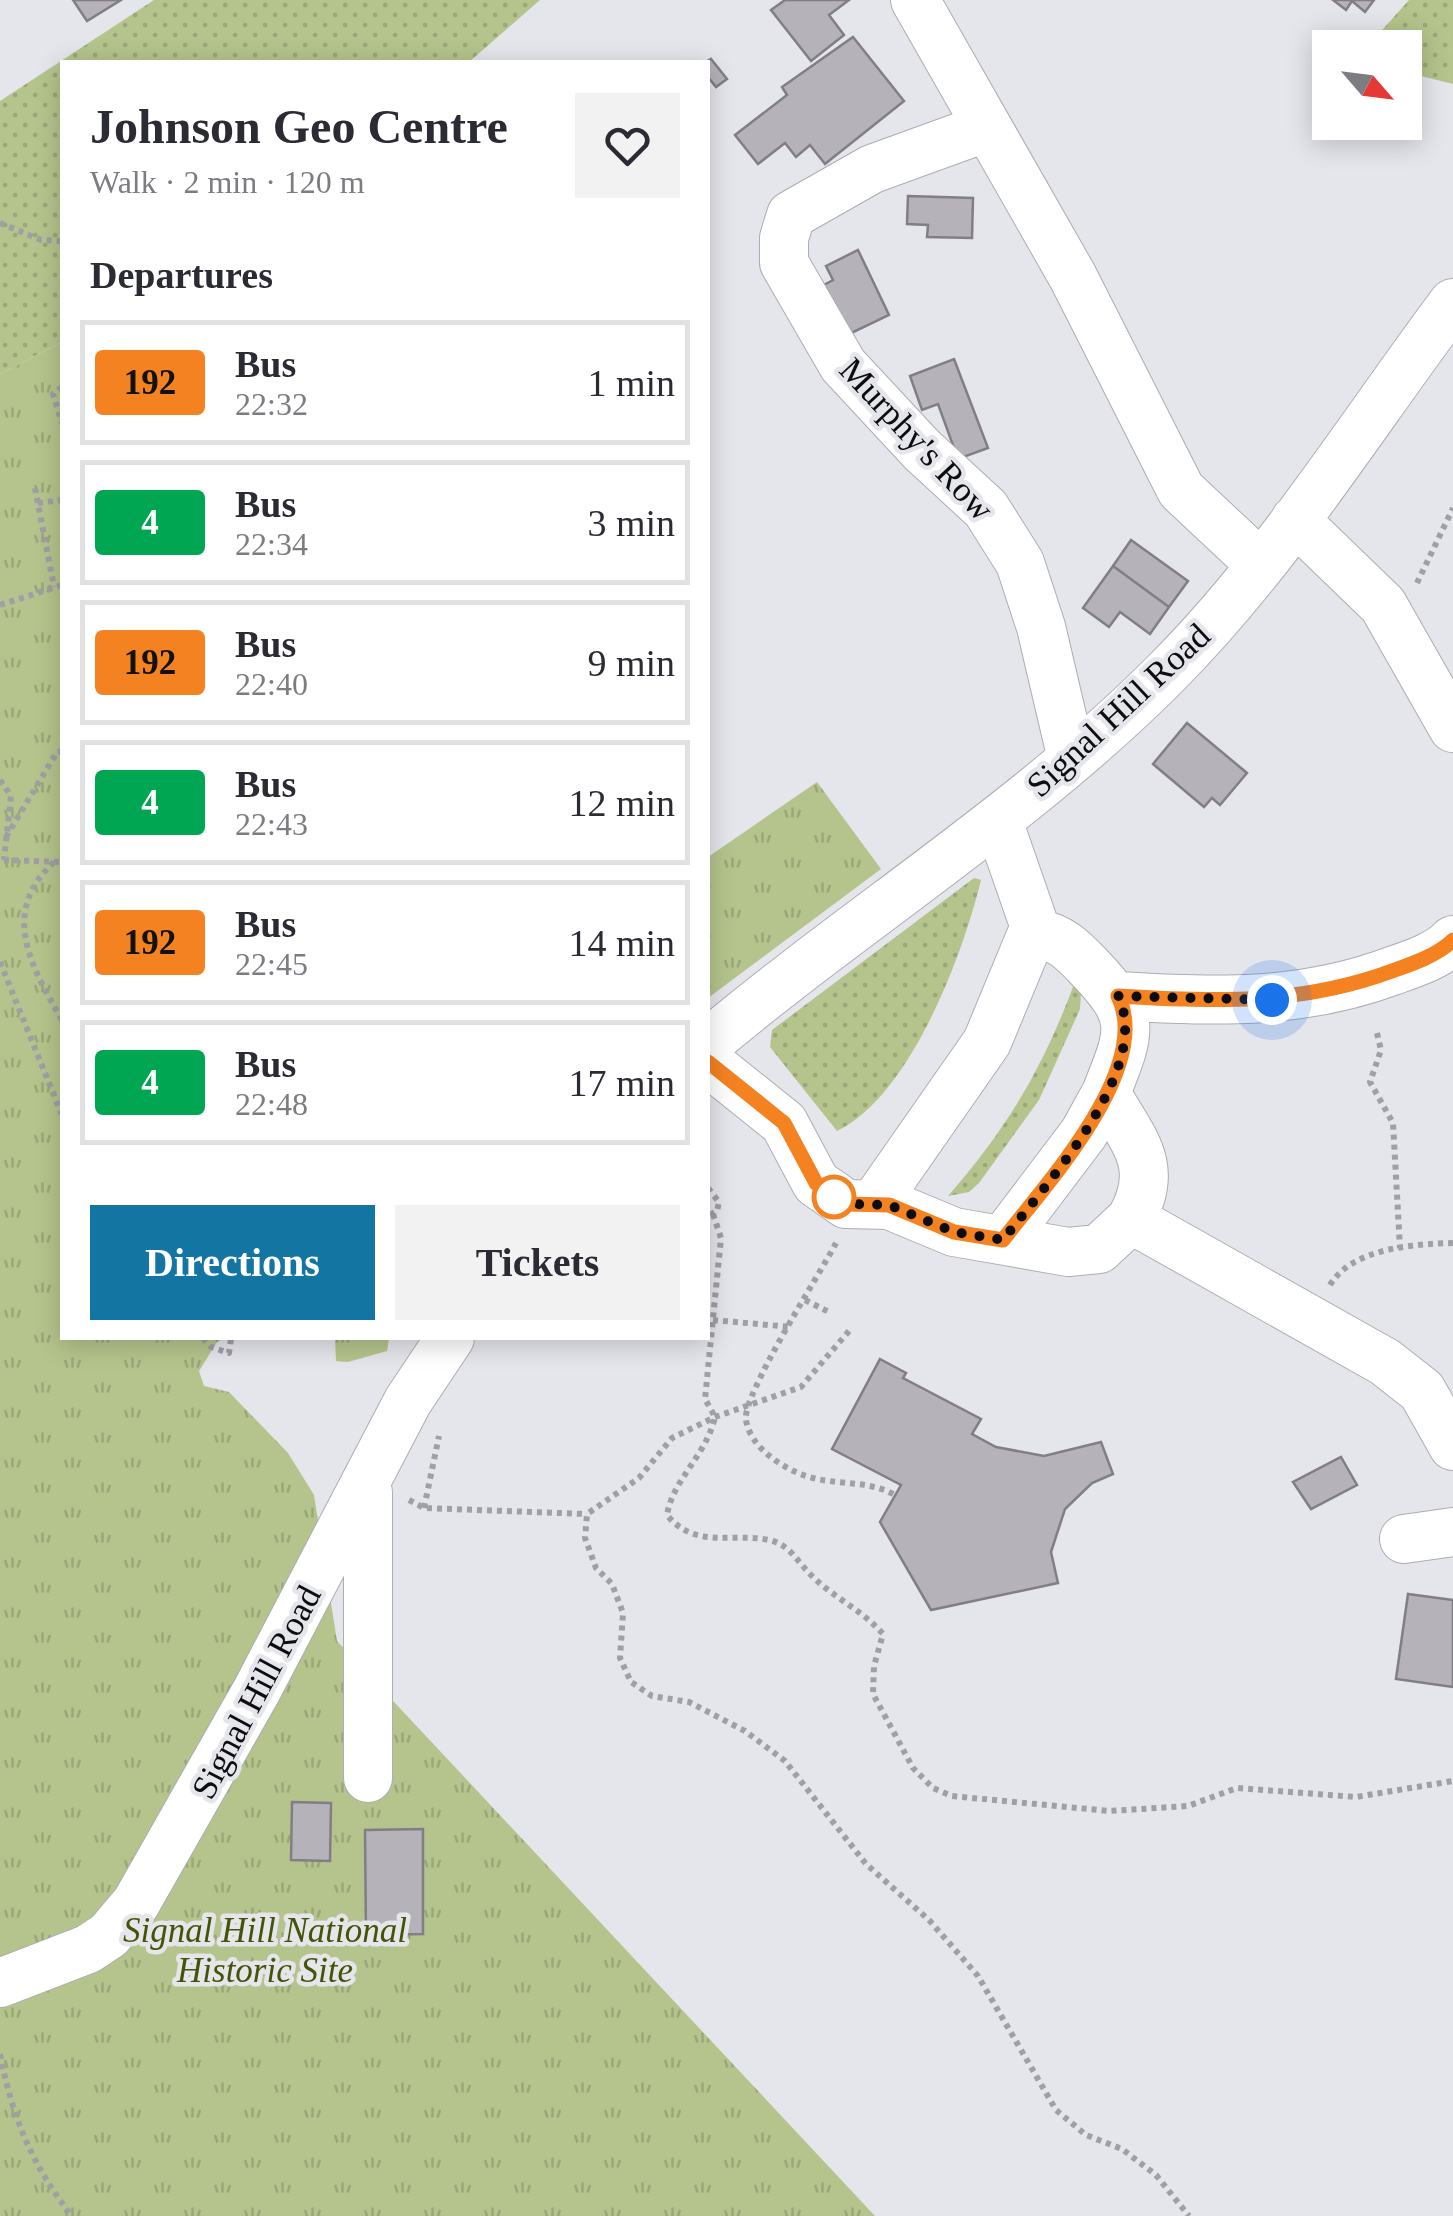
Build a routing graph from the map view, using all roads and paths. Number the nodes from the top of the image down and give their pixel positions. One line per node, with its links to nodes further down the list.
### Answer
1 (915, 0): 2 (street)
2 (985, 128): 13 (street); 19 (street, Murphy's Row)
3 (0, 224): 4 (path)
4 (60, 241)
5 (1453, 303): 12 (street, Signal Hill Road)
6 (60, 389): 7 (path)
7 (60, 416)
8 (35, 488): 10 (path)
9 (60, 500): 10 (path)
10 (38, 503): 14 (path)
11 (1453, 508): 15 (path)
12 (1296, 520): 13 (street, Signal Hill Road); 17 (street)
13 (1260, 564): 19 (street, Signal Hill Road)
14 (58, 586): 16 (path)
15 (1408, 598)
16 (0, 605)
17 (1453, 728)
18 (60, 751): 22 (path)
19 (1072, 758): 21 (street, Signal Hill Road)
20 (0, 780): 22 (path)
21 (998, 821): 25 (street); 31 (street, Signal Hill Road)
22 (6, 837): 23 (path)
23 (2, 860): 24 (path)
24 (58, 862): 29 (path)
25 (1038, 933): 28 (street); 36 (street)
26 (1439, 949): 28 (street)
27 (0, 962): 34 (path)
28 (1118, 996): 33 (street)
29 (60, 1016)
30 (1377, 1033): 42 (path)
31 (710, 1041)
32 (710, 1064): 36 (street)
33 (1106, 1094): 38 (street); 39 (street)
34 (60, 1110)
35 (710, 1190): 37 (path)
36 (874, 1204): 39 (street)
37 (710, 1215): 46 (path)
38 (1130, 1219): 39 (street); 45 (street)
39 (1003, 1240)
40 (836, 1243): 43 (path)
41 (1453, 1243): 42 (path)
42 (1400, 1248): 45 (path)
43 (806, 1300): 44 (path); 47 (path)
44 (829, 1312)
45 (1309, 1318): 52 (street)
46 (713, 1320): 47 (path); 54 (path)
47 (791, 1327): 53 (path)
48 (850, 1331): 53 (path)
49 (205, 1340): 50 (path)
50 (231, 1340)
51 (449, 1340): 56 (street, Signal Hill Road)
52 (1438, 1402): 55 (street)
53 (746, 1406): 54 (path); 57 (path)
54 (714, 1417): 59 (path); 63 (path)
55 (1453, 1446)
56 (368, 1478): 62 (street); 64 (street, Signal Hill Road)
57 (895, 1495)
58 (424, 1508): 59 (path)
59 (587, 1514): 67 (path)
60 (1453, 1532): 61 (street)
61 (1404, 1539)
62 (368, 1778)
63 (1453, 1781)
64 (0, 1982)
65 (0, 2054): 66 (path)
66 (72, 2216)
67 (1189, 2216)

